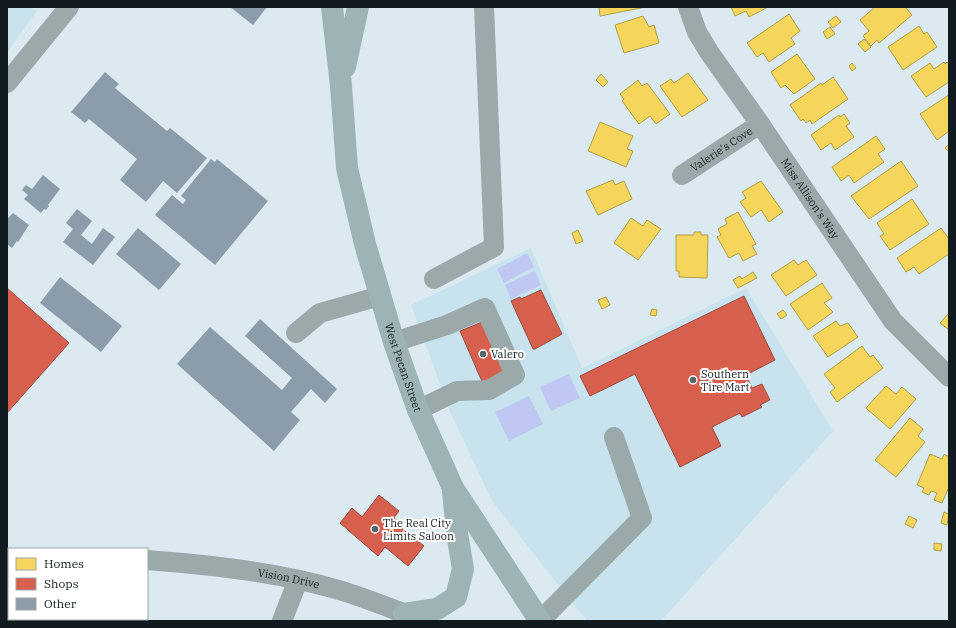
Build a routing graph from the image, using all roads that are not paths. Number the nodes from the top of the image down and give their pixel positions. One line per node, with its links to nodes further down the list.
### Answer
1 (69, 7): 6 (street)
2 (332, 7): 7 (main road, West Pecan Street)
3 (358, 7): 7 (main road, West Pecan Street)
4 (484, 7): 10 (street)
5 (688, 7): 8 (street, Miss Allison's Way)
6 (7, 83)
7 (341, 86): 11 (main road, West Pecan Street)
8 (760, 124): 9 (street, Valerie's Cove); 14 (street, Miss Allison's Way)
9 (682, 175)
10 (434, 279)
11 (380, 296): 12 (street); 13 (main road, West Pecan Street)
12 (296, 332)
13 (394, 342): 15 (main road, West Pecan Street); 15 (street)
14 (949, 377)
15 (418, 410): 17 (main road, West Pecan Street)
16 (614, 437): 23 (street)
17 (453, 488): 20 (main road); 23 (main road, West Pecan Street)
18 (148, 560): 19 (street, Vision Drive)
19 (298, 580): 20 (street, Vision Drive); 21 (street)
20 (404, 614): 22 (street, Vision Drive)
21 (282, 621)
22 (424, 621)
23 (540, 621)

